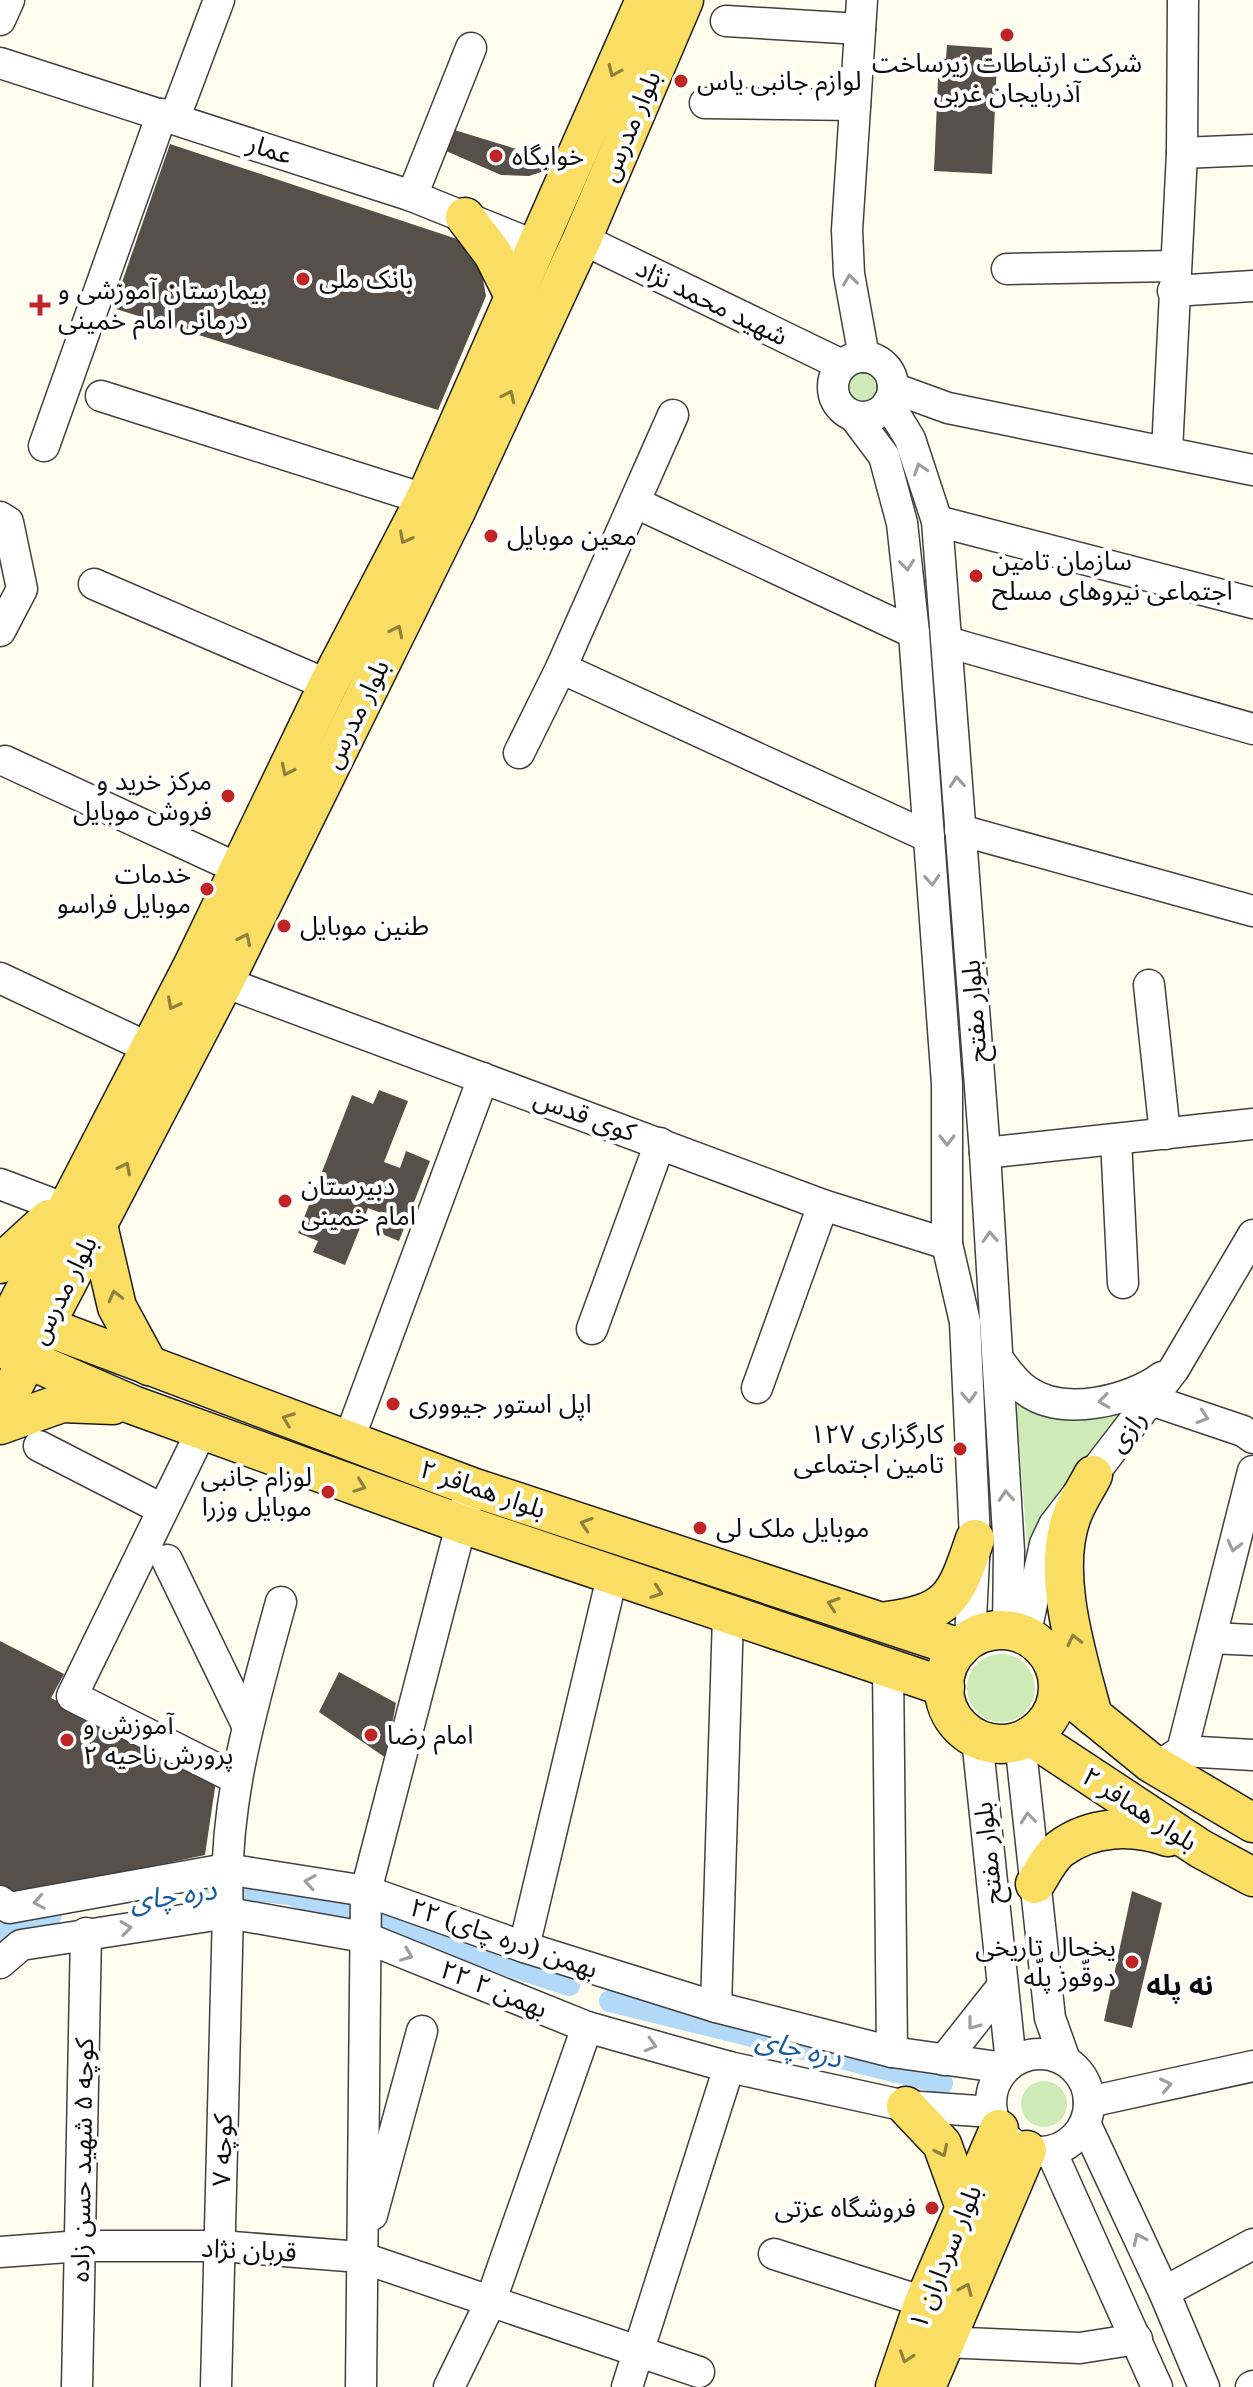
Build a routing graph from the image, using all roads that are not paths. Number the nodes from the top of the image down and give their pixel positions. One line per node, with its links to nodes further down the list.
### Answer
1 (9, 0): 7 (street)
2 (219, 0): 13 (street)
3 (645, 0): 19 (main road, بلوار مدرس, one-way to 19)
4 (684, 0): 18 (main road, بلوار مدرس)
5 (1183, 0): 15 (street)
6 (861, 15): 8 (street); 12 (street)
7 (0, 20)
8 (726, 21)
9 (471, 48): 16 (street)
10 (0, 63): 13 (street, عمار)
11 (705, 103): 12 (street)
12 (855, 105): 24 (street, one-way to 12)
13 (169, 116): 16 (street, عمار); 29 (street)
14 (1253, 150): 15 (street)
15 (1182, 153): 21 (street)
16 (412, 196): 17 (street, عمار)
17 (465, 217): 19 (street, عمار); 23 (main road)
18 (582, 239): 24 (street, شهید محمد نژاد); 33 (main road, بلوار مدرس, one-way to 18)
19 (536, 246): 23 (main road, بلوار مدرس)
20 (1007, 269): 21 (street)
21 (1174, 278): 22 (street); 30 (street)
22 (1253, 286)
23 (515, 298): 33 (main road, بلوار مدرس)
24 (853, 361): 26 (street); 28 (street)
25 (101, 396): 33 (street)
26 (890, 396): 28 (street); 30 (street); 35 (street, بلوار مفتح, one-way to 26)
27 (673, 415): 32 (street)
28 (854, 416): 39 (street, بلوار مفتح, one-way to 39)
29 (44, 446)
30 (1167, 451): 31 (street)
31 (1253, 470)
32 (636, 503): 39 (street); 41 (street)
33 (441, 504): 42 (main road, بلوار مدرس, one-way to 42); 52 (main road, بلوار مدرس, one-way to 33)
34 (0, 517): 38 (street)
35 (937, 521): 37 (street); 40 (street, بلوار مفتح)
36 (94, 584): 42 (street)
37 (1253, 603)
38 (0, 631)
39 (914, 633): 47 (street, بلوار مفتح)
40 (947, 642): 43 (street); 46 (street, بلوار مفتح, one-way to 40)
41 (561, 668): 44 (street); 47 (street)
42 (328, 685): 48 (main road, بلوار مدرس, one-way to 48)
43 (1253, 729)
44 (519, 753)
45 (5, 761): 48 (street)
46 (960, 830): 49 (street); 50 (street, بلوار مفتح)
47 (929, 837): 51 (street, بلوار مفتح, one-way to 51)
48 (239, 869): 52 (main road, بلوار مدرس)
49 (1253, 911)
50 (967, 913): 51 (street); 61 (street, بلوار مفتح)
51 (935, 915): 66 (street, بلوار مفتح, one-way to 66)
52 (213, 976): 55 (main road, بلوار مدرس, one-way to 55); 56 (street, کوی قدس); 64 (main road, بلوار مدرس, one-way to 52)
53 (0, 978): 55 (street)
54 (1149, 985): 58 (street)
55 (149, 1048): 64 (main road, بلوار مدرس)
56 (483, 1078): 60 (street, کوی قدس); 81 (street)
57 (1253, 1124): 58 (street)
58 (1165, 1134): 59 (street)
59 (1116, 1139): 61 (street); 68 (street)
60 (660, 1143): 63 (street, کوی قدس); 69 (street)
61 (985, 1153): 71 (street, بلوار مفتح, one-way to 61)
62 (0, 1184): 64 (street)
63 (823, 1205): 66 (street, کوی قدس); 74 (street)
64 (82, 1215): 67 (main road); 70 (main road, بلوار مدرس); 72 (main road, one-way to 64)
65 (1253, 1235): 73 (street, رازی)
66 (947, 1244): 88 (street, بلوار مفتح, one-way to 88)
67 (0, 1264)
68 (1123, 1283)
69 (592, 1329)
70 (14, 1332): 72 (main road, بلوار همافر ۲); 76 (main road, بلوار همافر ۲); 77 (main road, بلوار مدرس)
71 (998, 1359): 73 (street, one-way to 71); 88 (street, بلوار مفتح, one-way to 71)
72 (149, 1366): 81 (main road, بلوار همافر ۲, one-way to 72)
73 (1174, 1369): 75 (street, رازی)
74 (757, 1388)
75 (1151, 1400): 80 (street, one-way to 80); 84 (street, رازی)
76 (133, 1405): 78 (main road); 79 (main road, بلوار همافر ۲)
77 (0, 1412)
78 (0, 1425)
79 (203, 1428): 86 (street); 87 (main road, بلوار همافر ۲, one-way to 87)
80 (1253, 1438)
81 (348, 1442): 85 (main road, بلوار همافر ۲)
82 (39, 1446): 86 (street)
83 (1253, 1471): 95 (street, one-way to 95)
84 (1093, 1475): 94 (street, رازی); 101 (main road, one-way to 84)
85 (472, 1487): 87 (street); 93 (main road, بلوار همافر ۲, one-way to 85)
86 (162, 1509): 107 (street)
87 (459, 1523): 90 (main road, بلوار همافر ۲); 113 (street)
88 (986, 1549): 93 (main road); 94 (street, بلوار مفتح); 97 (street, بلوار مفتح)
89 (167, 1560): 102 (street)
90 (612, 1577): 92 (main road, بلوار همافر ۲, one-way to 92); 118 (street)
91 (281, 1602): 102 (street, کوچه ۷)
92 (728, 1616): 98 (main road, بلوار همافر ۲); 121 (street)
93 (887, 1621): 97 (main road, بلوار همافر ۲)
94 (1017, 1633): 97 (main road); 100 (main road)
95 (1211, 1638): 96 (street); 106 (street)
96 (1253, 1640)
97 (965, 1643): 99 (main road)
98 (888, 1667): 99 (main road, بلوار همافر ۲); 124 (street)
99 (945, 1687): 103 (main road)
100 (1058, 1687): 101 (main road, بلوار همافر ۲); 104 (main road)
101 (1093, 1716): 106 (main road, بلوار همافر ۲)
102 (247, 1725): 107 (street, کوچه ۷)
103 (977, 1738): 104 (main road); 120 (street, بلوار مفتح)
104 (1025, 1738): 109 (main road, بلوار همافر ۲); 112 (street, بلوار مفتح, one-way to 104)
105 (1253, 1755): 106 (street)
106 (1169, 1759): 108 (main road, بلوار همافر ۲)
107 (235, 1778): 110 (street, کوچه ۷)
108 (1253, 1823)
109 (1201, 1849): 111 (main road, بلوار همافر ۲); 112 (main road)
110 (226, 1869): 113 (street, ۲۲ بهمن (دره چای), one-way to 110); 114 (street, ۲۲ بهمن (دره چای), one-way to 114); 115 (street, کوچه ۷)
111 (1253, 1877)
112 (1035, 1884): 126 (street, بلوار مفتح)
113 (366, 1891): 117 (street); 118 (street, ۲۲ بهمن (دره چای))
114 (0, 1901)
115 (228, 1912): 116 (street, ۲۲ بهمن ۲, one-way to 115); 117 (street, ۲۲ بهمن ۲); 136 (street, کوچه ۷)
116 (86, 1933): 119 (street, ۲۲ بهمن ۲); 135 (street, کوچه ۵ شهید حسن زاده)
117 (364, 1937): 122 (street, ۲۲ بهمن ۲, one-way to 122); 139 (street)
118 (524, 1947): 121 (street, ۲۲ بهمن (دره چای))
119 (0, 1963)
120 (1001, 1988): 125 (street, one-way to 125); 127 (street, بلوار مفتح)
121 (716, 2007): 124 (street, ۲۲ بهمن (دره چای))
122 (587, 2027): 129 (street, ۲۲ بهمن ۲, one-way to 129); 142 (street)
123 (422, 2031): 139 (street)
124 (892, 2052): 125 (street, ۲۲ بهمن (دره چای))
125 (944, 2060): 127 (street, ۲۲ بهمن (دره چای))
126 (1065, 2060): 127 (street); 131 (street)
127 (1008, 2066): 132 (street)
128 (1253, 2066): 131 (street, one-way to 128)
129 (729, 2067): 130 (street, ۲۲ بهمن ۲); 145 (street)
130 (906, 2106): 132 (street, ۲۲ بهمن ۲); 133 (main road, one-way to 133)
131 (1087, 2113): 132 (street); 140 (street, one-way to 131)
132 (1017, 2135): 133 (main road, بلوار سرداران ۱); 143 (street); 144 (main road, بلوار سرداران ۱, one-way to 132)
133 (964, 2205): 141 (main road, بلوار سرداران ۱)
134 (1253, 2244): 140 (street)
135 (81, 2246): 136 (street, قربان نژاد); 137 (street, قربان نژاد); 147 (street, کوچه ۵ شهید حسن زاده)
136 (220, 2246): 139 (street, قربان نژاد); 148 (street, کوچه ۷)
137 (0, 2252)
138 (774, 2254): 141 (street)
139 (360, 2257): 142 (street, قربان نژاد); 149 (street)
140 (1164, 2292): 155 (street)
141 (924, 2302): 152 (main road, بلوار سرداران ۱, one-way to 152)
142 (490, 2303): 145 (street, قربان نژاد); 150 (street)
143 (1137, 2339): 144 (street); 154 (street)
144 (943, 2342): 153 (main road, بلوار سرداران ۱)
145 (640, 2352): 146 (street, قربان نژاد); 151 (street)
146 (699, 2372)
147 (77, 2387)
148 (216, 2387)
149 (361, 2387)
150 (449, 2387)
151 (627, 2387)
152 (895, 2387)
153 (926, 2387)
154 (1157, 2387)
155 (1204, 2387)

